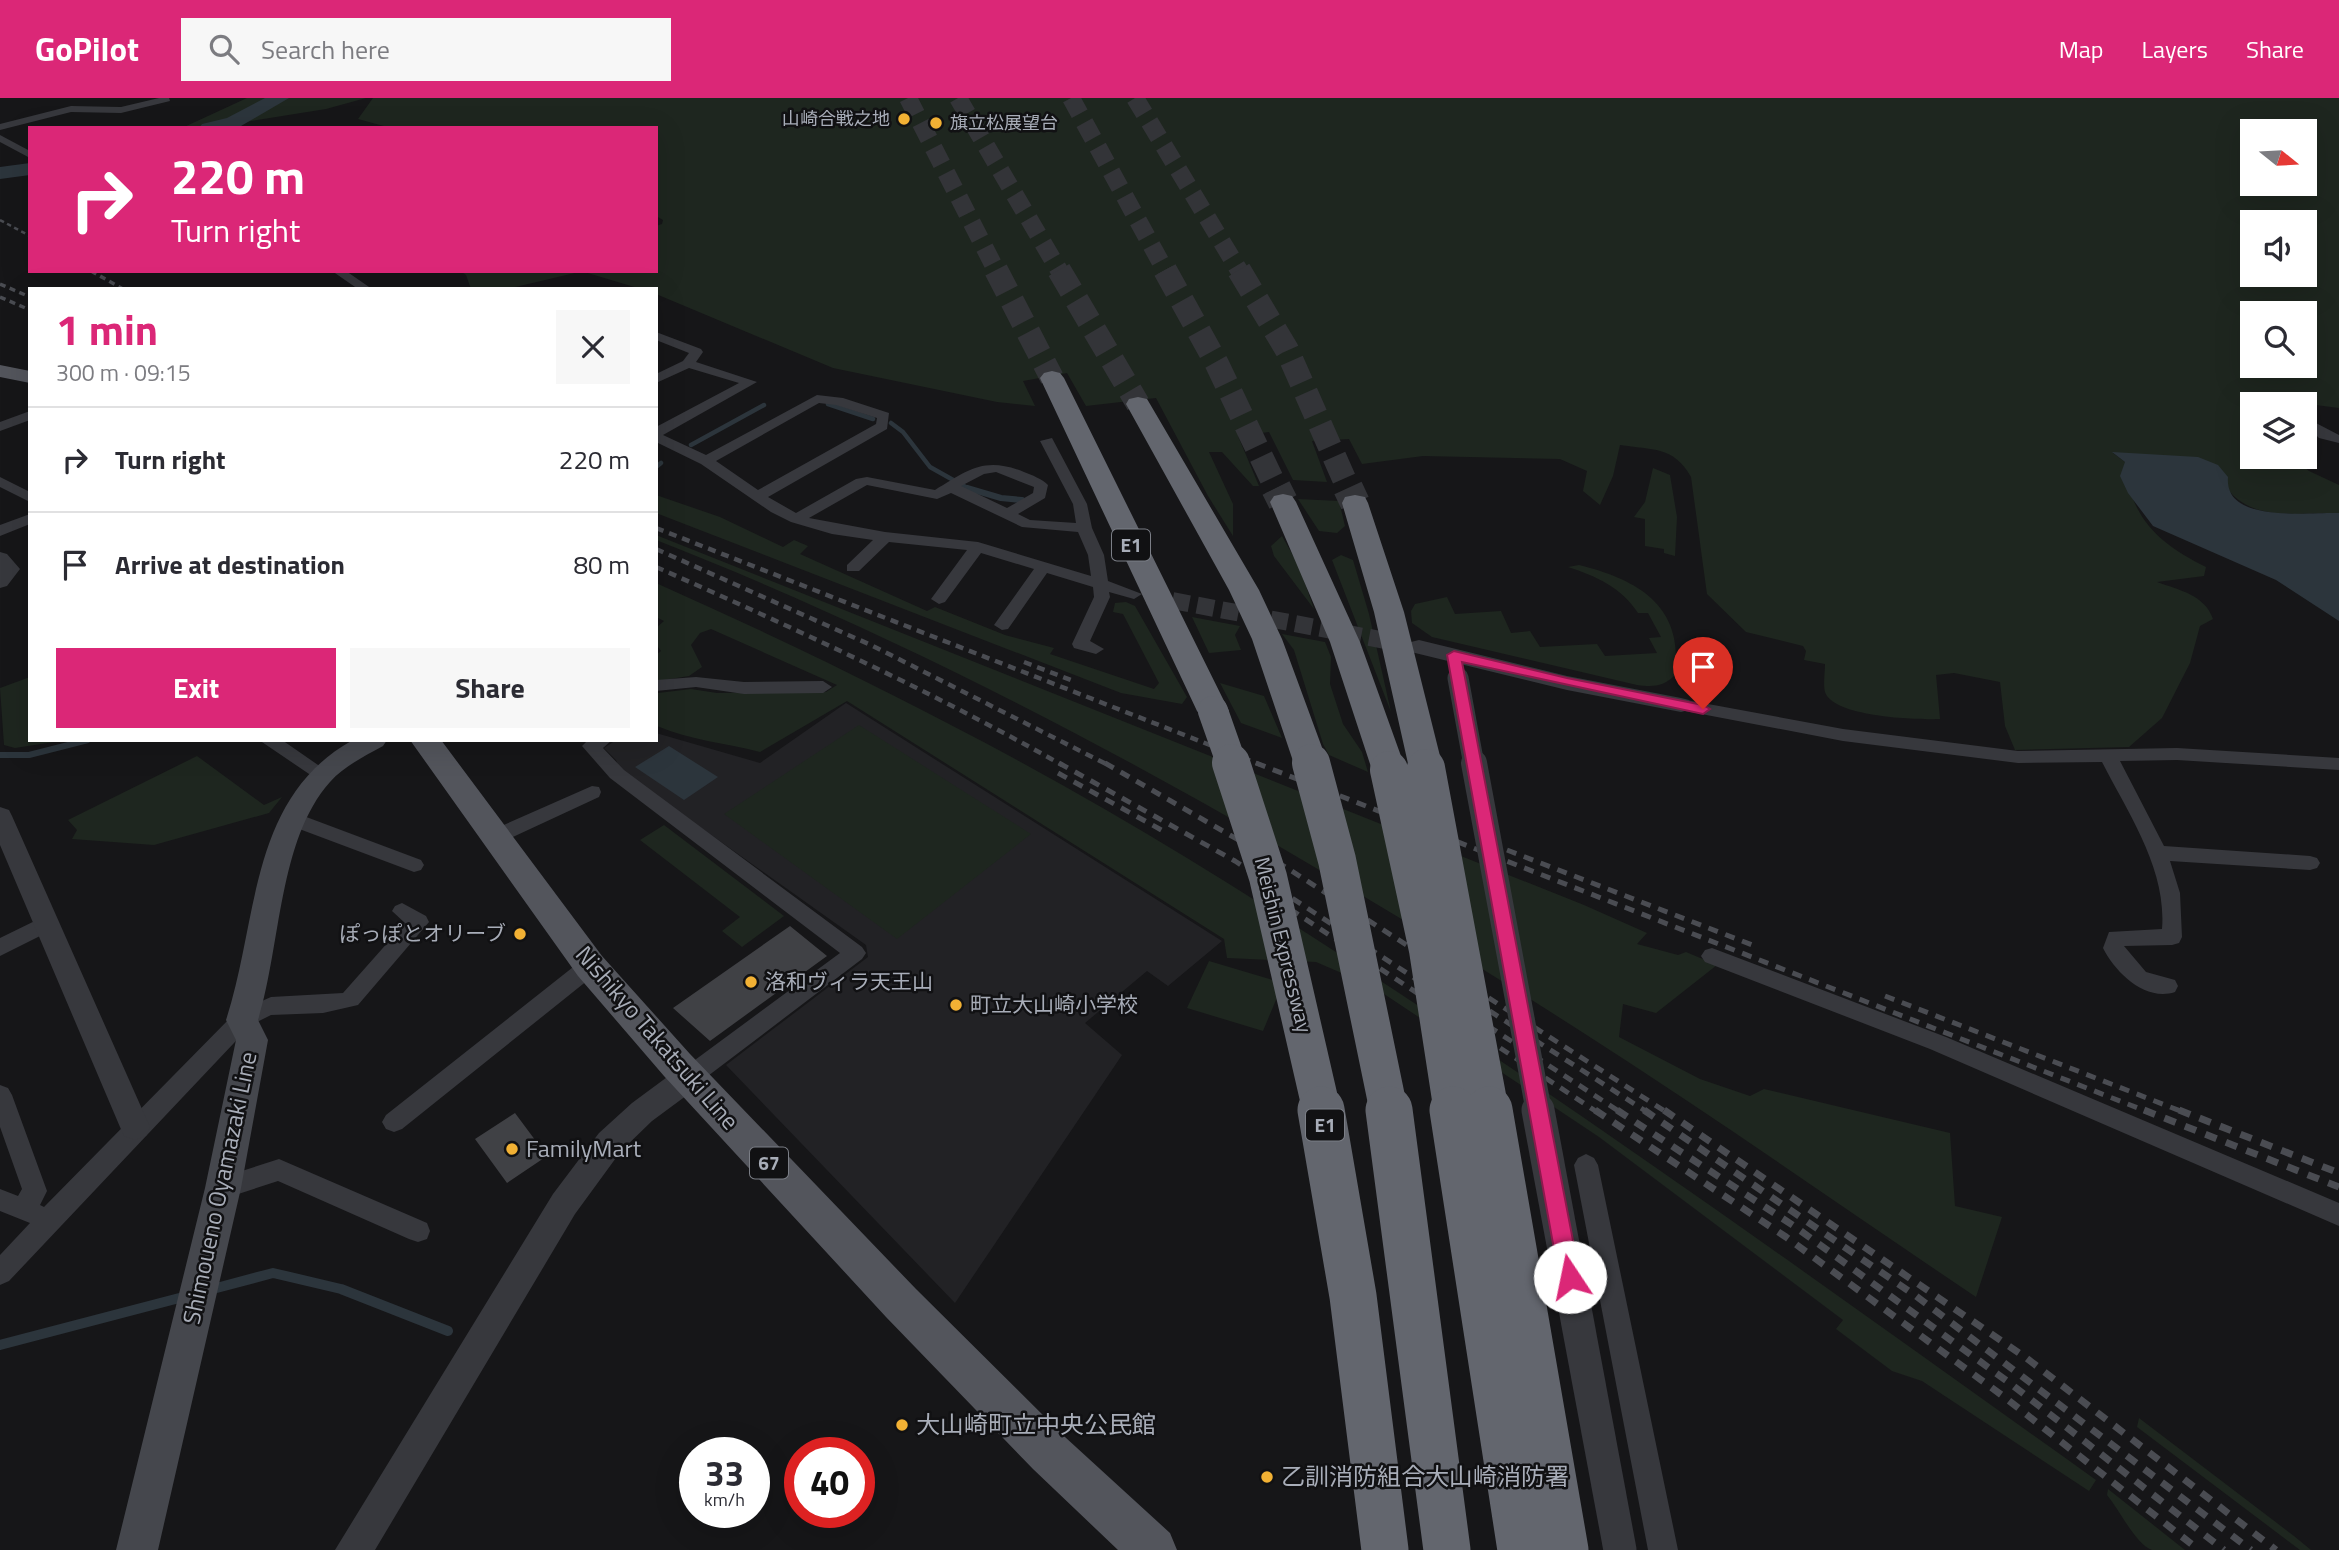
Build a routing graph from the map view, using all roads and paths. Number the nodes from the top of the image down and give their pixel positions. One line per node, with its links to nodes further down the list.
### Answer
1 (89, 98): 3 (street)
2 (164, 98): 3 (street)
3 (71, 109): 4 (street)
4 (0, 127)
5 (0, 138): 6 (street)
6 (28, 154)
7 (341, 273): 8 (street)
8 (363, 287)
9 (658, 337): 10 (street)
10 (688, 364): 14 (street); 19 (street)
11 (0, 371): 12 (main road)
12 (28, 377)
13 (1052, 378): 87 (highway, Meishin Expressway / E1, bridge)
14 (658, 379)
15 (1138, 404): 88 (highway, bridge)
16 (28, 416): 17 (street)
17 (0, 427)
18 (2317, 429): 21 (street)
19 (658, 434)
20 (658, 436): 23 (street)
21 (2339, 439)
22 (1047, 441): 33 (street)
23 (706, 461): 26 (street); 26 (street)
24 (0, 481): 27 (street)
25 (951, 487): 30 (street); 30 (street); 32 (street)
26 (758, 496): 32 (street)
27 (28, 497)
28 (1283, 502): 57 (highway)
29 (1355, 503): 57 (highway)
30 (1006, 515): 33 (street)
31 (28, 519): 34 (street)
32 (796, 519): 35 (street)
33 (1084, 528): 41 (street)
34 (0, 531)
35 (885, 537): 36 (street); 39 (street)
36 (978, 547): 38 (street); 43 (street)
37 (0, 558): 40 (street)
38 (1043, 567): 41 (street); 44 (street)
39 (853, 568)
40 (0, 582)
41 (1100, 585): 42 (street); 46 (street)
42 (1134, 594)
43 (939, 599)
44 (1002, 625)
45 (1419, 647): 47 (street)
46 (1096, 649)
47 (1456, 666): 50 (street); 91 (street, bridge)
48 (658, 686): 49 (street)
49 (823, 687)
50 (1681, 705): 55 (street)
51 (271, 742): 58 (street)
52 (371, 742): 58 (main road, Shimoueno Oyamazaki Line)
53 (426, 742): 62 (main road, Nishikyo Takatsuki Line / 67)
54 (599, 742): 73 (street)
55 (2108, 756): 56 (street); 63 (street)
56 (2339, 764)
57 (1407, 769): 89 (highway, bridge); 90 (highway, bridge)
58 (322, 774): 61 (main road, Shimoueno Oyamazaki Line)
59 (592, 792): 62 (street)
60 (0, 816): 67 (street)
61 (293, 819): 65 (street); 72 (main road, Shimoueno Oyamazaki Line)
62 (497, 836): 70 (main road, Nishikyo Takatsuki Line / 67)
63 (2155, 853): 64 (street); 71 (street)
64 (2310, 863)
65 (414, 864)
66 (402, 911): 72 (street)
67 (45, 924): 68 (street); 76 (street)
68 (0, 948)
69 (1712, 956): 80 (street)
70 (590, 966): 73 (main road, Nishikyo Takatsuki Line / 67); 75 (street)
71 (2167, 986)
72 (242, 1020): 76 (street); 78 (main road, Shimoueno Oyamazaki Line)
73 (688, 1078): 85 (street); 86 (main road, Nishikyo Takatsuki Line / 67)
74 (0, 1095): 79 (street)
75 (394, 1122)
76 (135, 1127): 81 (street)
77 (1586, 1165): 92 (street)
78 (223, 1188): 82 (street); 84 (main road, Shimoueno Oyamazaki Line)
79 (11, 1205): 81 (street)
80 (2339, 1215)
81 (49, 1220): 83 (street)
82 (418, 1231)
83 (0, 1273)
84 (137, 1550)
85 (354, 1550)
86 (1153, 1550)
87 (1385, 1550)
88 (1447, 1550)
89 (1521, 1550)
90 (1565, 1550)
91 (1620, 1550)
92 (1663, 1550)

